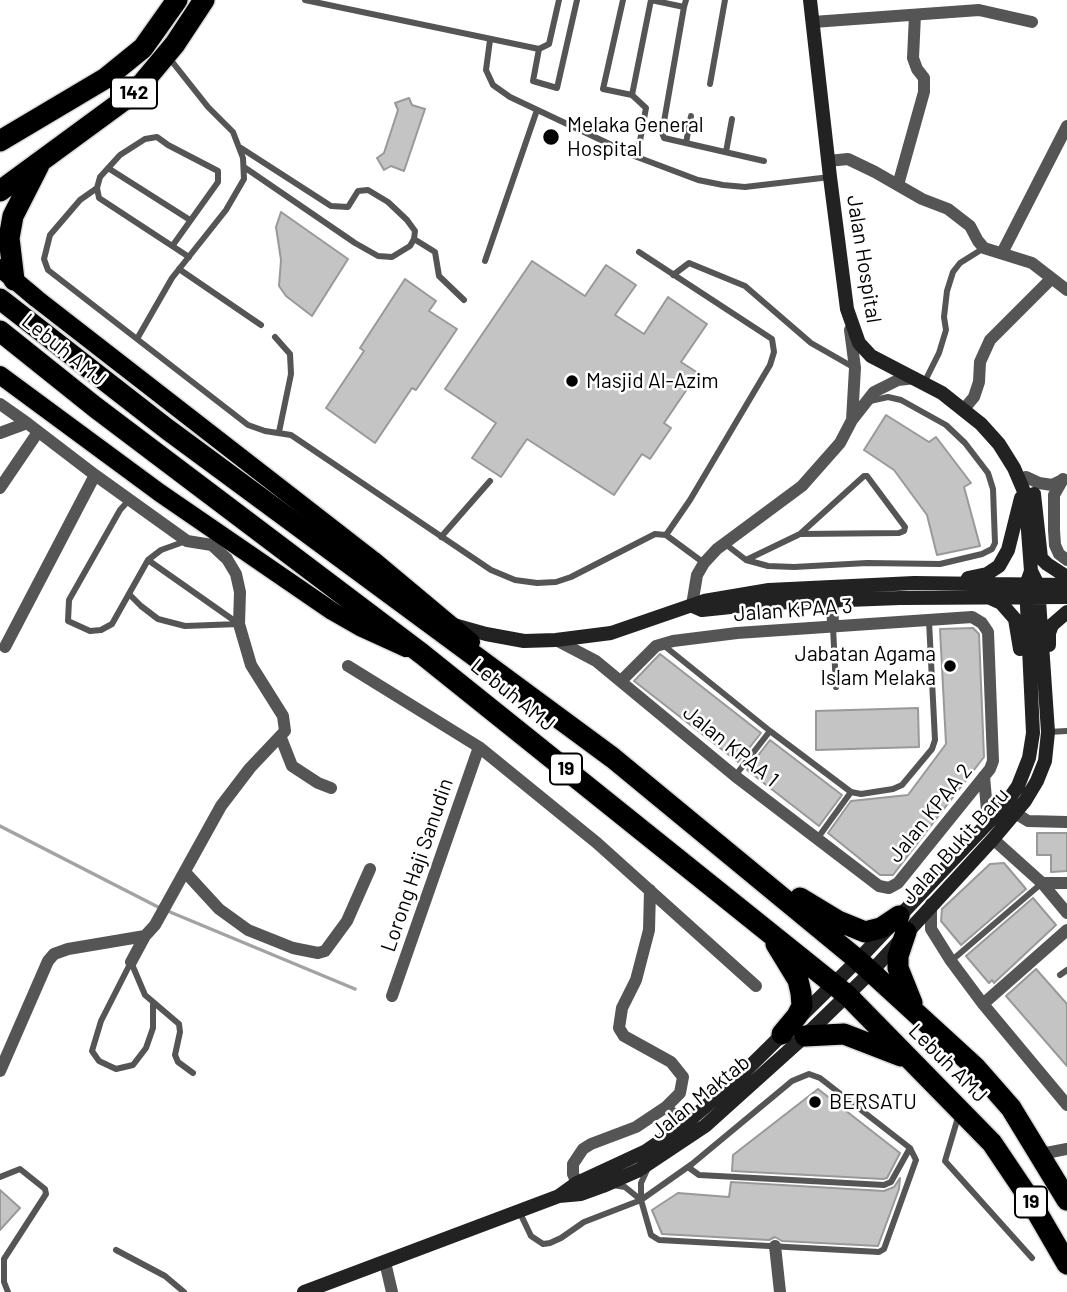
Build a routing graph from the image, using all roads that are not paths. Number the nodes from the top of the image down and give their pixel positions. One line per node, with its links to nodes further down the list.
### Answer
1 (177, 0): 23 (highway, 142)
2 (204, 0): 16 (highway, 142)
3 (305, 0): 14 (lane)
4 (559, 0): 15 (lane)
5 (577, 0): 15 (lane)
6 (623, 0): 18 (lane)
7 (651, 0): 10 (lane); 18 (lane)
8 (725, 0): 17 (lane)
9 (810, 0): 12 (main road, Jalan Hospital)
10 (685, 4): 24 (lane)
11 (915, 15): 12 (street); 13 (street); 34 (street)
12 (813, 22): 29 (main road, Jalan Hospital)
13 (1032, 22)
14 (490, 40): 15 (lane); 19 (lane)
15 (539, 49)
16 (166, 55): 25 (lane); 30 (highway, 142)
17 (710, 84)
18 (632, 95): 27 (lane)
19 (537, 110): 27 (lane); 44 (lane)
20 (691, 116): 24 (lane)
21 (732, 119): 26 (lane)
22 (1067, 126): 42 (street)
23 (0, 141)
24 (687, 143): 26 (lane)
25 (239, 146): 31 (lane); 38 (lane)
26 (726, 152): 28 (lane)
27 (637, 158): 33 (lane)
28 (764, 161)
29 (828, 161): 33 (main road, Jalan Hospital); 34 (street)
30 (40, 163): 36 (highway, 142); 47 (highway)
31 (244, 167): 38 (lane); 43 (lane)
32 (108, 168): 35 (lane); 37 (lane); 37 (lane)
33 (830, 177): 52 (main road, Jalan Hospital)
34 (898, 185): 40 (street)
35 (97, 188): 39 (lane); 56 (lane)
36 (0, 191)
37 (190, 220): 39 (lane)
38 (414, 239): 51 (lane)
39 (173, 246): 43 (lane)
40 (985, 248): 42 (street); 59 (lane)
41 (639, 251): 46 (lane)
42 (1002, 253): 48 (street)
43 (189, 257): 45 (lane)
44 (485, 261)
45 (179, 269): 53 (lane); 56 (lane)
46 (673, 275): 57 (lane); 76 (lane)
47 (5, 278): 99 (main road)
48 (1051, 279): 49 (street); 62 (street)
49 (1067, 290)
50 (0, 299): 108 (highway, Lebuh AMJ / 19)
51 (464, 300)
52 (847, 309): 57 (street); 59 (main road, Jalan Hospital)
53 (261, 326)
54 (0, 331): 104 (highway, Lebuh AMJ / 19)
55 (275, 337): 66 (lane)
56 (137, 339): 66 (lane)
57 (855, 368): 63 (street)
58 (0, 375): 79 (main road)
59 (919, 380): 60 (street); 62 (main road, Jalan Hospital)
60 (865, 402): 63 (street); 83 (lane)
61 (0, 404): 64 (street)
62 (964, 409): 71 (main road, Jalan Hospital)
63 (852, 420): 81 (street)
64 (27, 423): 65 (street); 67 (street)
65 (38, 432): 68 (street); 72 (street)
66 (279, 432): 78 (lane)
67 (0, 433)
68 (94, 475): 73 (street); 103 (street)
69 (1065, 477): 71 (street); 74 (street)
70 (490, 481): 78 (lane)
71 (1024, 483): 75 (main road); 87 (main road); 89 (main road, Jalan Hospital)
72 (0, 488)
73 (129, 499): 80 (street); 91 (lane)
74 (1054, 508): 75 (street); 84 (street)
75 (1038, 516): 86 (main road)
76 (666, 534): 78 (lane); 85 (lane)
77 (800, 534): 77 (lane); 83 (lane)
78 (441, 537)
79 (216, 540): 80 (street); 98 (street); 104 (main road)
80 (187, 541): 82 (lane)
81 (724, 543): 83 (lane); 85 (street)
82 (148, 560): 91 (lane); 98 (lane)
83 (747, 560)
84 (1067, 560)
85 (704, 564): 94 (street)
86 (1067, 577)
87 (915, 583): 89 (main road); 90 (main road)
88 (1067, 585): 89 (main road)
89 (1032, 587): 92 (main road); 93 (main road); 109 (main road, Jalan Bukit Baru); 110 (main road, Jalan Bukit Baru)
90 (832, 593): 92 (main road); 94 (main road); 100 (street)
91 (129, 594): 98 (lane)
92 (989, 597): 110 (main road)
93 (1067, 597)
94 (692, 605): 101 (main road)
95 (1067, 612): 109 (main road)
96 (929, 619): 97 (street, Jalan KPAA 3); 100 (street, Jalan KPAA 3); 119 (lane)
97 (982, 623): 117 (street, Jalan KPAA 2)
98 (239, 624): 114 (street)
99 (449, 624): 101 (main road); 108 (main road)
100 (833, 627): 102 (street, Jalan KPAA 3); 107 (lane)
101 (556, 640): 106 (street, Jalan KPAA 1)
102 (662, 644): 106 (street, Jalan KPAA 3); 111 (lane)
103 (5, 647)
104 (422, 654): 135 (highway, Lebuh AMJ / 19)
105 (348, 666): 115 (street)
106 (621, 681): 116 (street, Jalan KPAA 1)
107 (836, 687)
108 (518, 689): 125 (highway, Lebuh AMJ / 19)
109 (1045, 689): 113 (main road, Jalan Bukit Baru)
110 (1032, 699): 113 (main road, Jalan Bukit Baru)
111 (770, 731): 116 (lane); 119 (lane)
112 (1067, 731): 113 (lane)
113 (1041, 732): 120 (main road, Jalan Bukit Baru)
114 (281, 738): 118 (street); 127 (street)
115 (479, 747): 131 (street); 145 (street, Lorong Haji Sanudin)
116 (735, 776): 123 (street, Jalan KPAA 1)
117 (984, 776): 121 (street); 130 (street, Jalan KPAA 2)
118 (331, 788)
119 (851, 792): 123 (lane)
120 (1009, 810): 121 (main road, Jalan Bukit Baru); 122 (street); 124 (main road, Jalan Bukit Baru)
121 (988, 822): 134 (main road, Jalan Bukit Baru)
122 (1067, 822)
123 (816, 839): 130 (street, Jalan KPAA 1)
124 (993, 839): 128 (street); 132 (main road, Jalan Bukit Baru)
125 (723, 847): 134 (highway); 140 (highway, Lebuh AMJ / 19)
126 (370, 869): 127 (street)
127 (185, 872): 137 (street)
128 (1042, 883): 129 (street); 133 (street); 138 (lane)
129 (1067, 883)
130 (879, 887)
131 (650, 890): 143 (street); 157 (street)
132 (931, 905): 134 (main road, Jalan Bukit Baru); 138 (street)
133 (1067, 913)
134 (902, 924): 140 (main road, Jalan Bukit Baru); 148 (highway)
135 (766, 927): 144 (highway, Lebuh AMJ / 19); 149 (highway)
136 (1067, 931): 147 (street)
137 (145, 936): 139 (street); 152 (street)
138 (951, 961): 147 (street)
139 (131, 962): 146 (lane); 146 (lane)
140 (864, 966): 144 (main road, Jalan Bukit Baru); 148 (highway, Lebuh AMJ / 19)
141 (1067, 970): 142 (lane)
142 (1060, 975)
143 (756, 986)
144 (840, 989): 149 (main road, Jalan Maktab); 150 (main road, Jalan Maktab); 151 (highway, Lebuh AMJ / 19)
145 (392, 996)
146 (153, 1004): 153 (lane)
147 (983, 1004): 155 (street)
148 (916, 1012): 162 (highway, Lebuh AMJ / 19)
149 (782, 1034): 159 (main road, Jalan Maktab)
150 (805, 1036): 151 (highway); 163 (main road, Jalan Maktab)
151 (912, 1061): 158 (highway, Lebuh AMJ / 19)
152 (0, 1071)
153 (193, 1073)
154 (1067, 1084): 155 (street)
155 (1056, 1093): 156 (street)
156 (1067, 1105)
157 (666, 1107): 159 (street); 166 (street)
158 (960, 1109): 174 (lane); 176 (highway, Lebuh AMJ / 19)
159 (684, 1125): 166 (main road, Jalan Maktab)
160 (910, 1148): 164 (lane); 164 (lane); 172 (lane)
161 (1067, 1149): 162 (street)
162 (1041, 1154): 170 (highway, Lebuh AMJ / 19)
163 (654, 1161): 167 (main road, Jalan Maktab); 169 (lane)
164 (688, 1167): 169 (lane)
165 (0, 1177): 177 (lane)
166 (577, 1183): 168 (main road, Jalan Maktab)
167 (603, 1186): 168 (main road, Jalan Maktab); 169 (lane)
168 (559, 1196): 171 (main road, Jalan Maktab)
169 (641, 1200): 171 (lane); 172 (lane)
170 (1067, 1200)
171 (519, 1211): 175 (main road, Jalan Maktab)
172 (775, 1246): 181 (street)
173 (116, 1250): 178 (lane)
174 (1032, 1258)
175 (385, 1262): 179 (main road, Jalan Maktab); 180 (street)
176 (1067, 1264)
177 (8, 1292)
178 (184, 1292)
179 (304, 1292)
180 (391, 1292)
181 (780, 1292)

